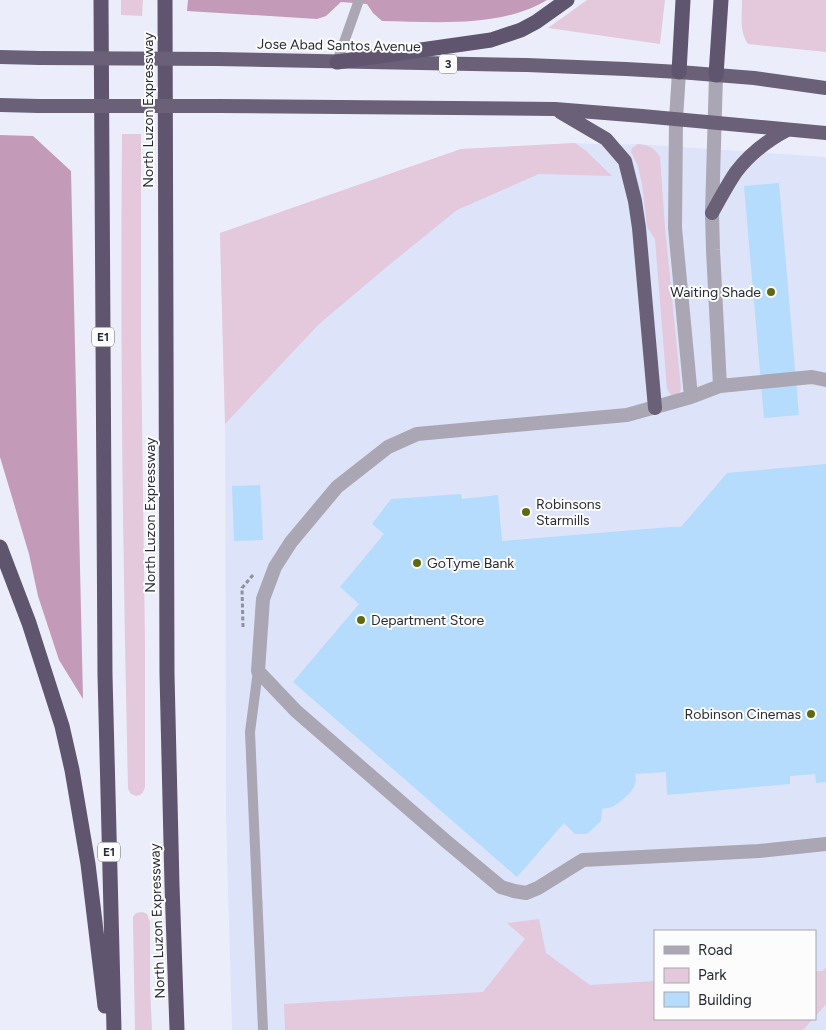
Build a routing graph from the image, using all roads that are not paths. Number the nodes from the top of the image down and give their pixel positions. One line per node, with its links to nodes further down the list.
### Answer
1 (101, 0): 27 (highway, E1)
2 (165, 0): 28 (highway, North Luzon Expressway)
3 (359, 0): 8 (lane)
4 (567, 0): 8 (highway)
5 (683, 0): 9 (highway)
6 (721, 0): 10 (highway)
7 (0, 57): 8 (highway, Jose Abad Santos Avenue / 3, bridge)
8 (338, 62): 9 (highway, Jose Abad Santos Avenue / 3)
9 (679, 72): 10 (highway, Jose Abad Santos Avenue / 3); 14 (street)
10 (716, 75): 11 (highway, Jose Abad Santos Avenue / 3); 15 (street)
11 (826, 88)
12 (0, 105): 13 (highway, bridge)
13 (555, 109): 14 (highway); 22 (highway)
14 (676, 119): 15 (highway); 21 (street)
15 (714, 123): 16 (highway); 18 (street)
16 (787, 130): 17 (highway); 18 (highway)
17 (826, 133)
18 (712, 213): 20 (street)
19 (826, 380): 20 (street)
20 (720, 386): 21 (street)
21 (691, 397): 22 (street)
22 (655, 408): 24 (street)
23 (0, 548): 26 (highway)
24 (258, 671): 25 (street); 29 (lane)
25 (826, 844)
26 (108, 1030)
27 (114, 1030)
28 (178, 1030)
29 (263, 1030)

